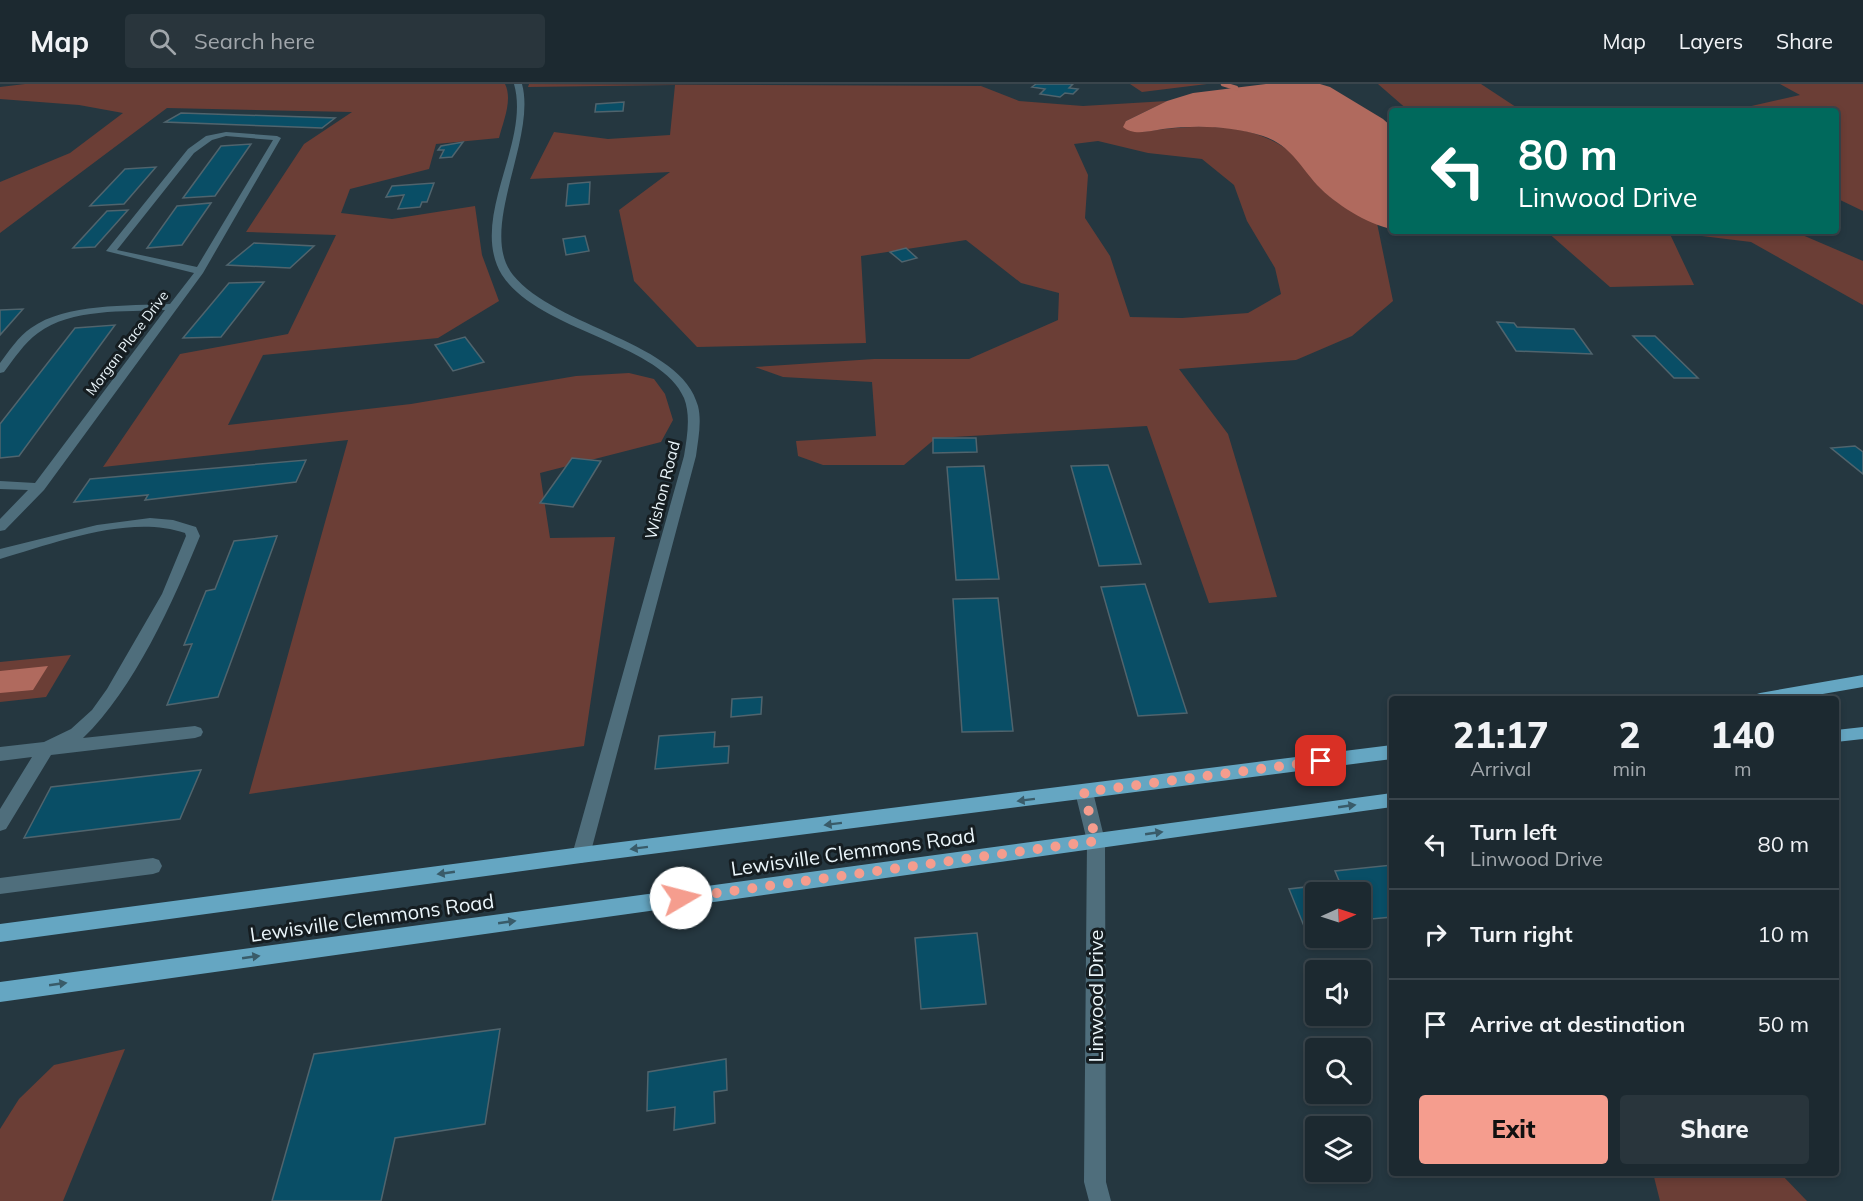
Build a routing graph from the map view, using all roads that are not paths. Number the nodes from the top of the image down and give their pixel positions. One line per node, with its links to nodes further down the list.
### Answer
1 (518, 84): 21 (street, Wishon Road)
2 (200, 271): 2 (street, Morgan Place Drive); 3 (street, Morgan Place Drive)
3 (172, 307): 4 (street); 6 (street, Morgan Place Drive)
4 (0, 370)
5 (0, 485): 6 (street)
6 (39, 487): 7 (street, Morgan Place Drive)
7 (0, 527)
8 (0, 554): 14 (street)
9 (1863, 681): 10 (main road)
10 (1777, 696)
11 (195, 732): 14 (street)
12 (1863, 733): 13 (main road)
13 (1839, 736)
14 (46, 749): 16 (street); 19 (street)
15 (1389, 752): 17 (main road, Lewisville Clemmons Road)
16 (0, 754)
17 (1084, 792): 20 (street, Linwood Drive); 21 (main road, Lewisville Clemmons Road, one-way to 21)
18 (1389, 800): 20 (main road, Lewisville Clemmons Road, one-way to 18)
19 (0, 824)
20 (1096, 841): 25 (main road, Lewisville Clemmons Road, one-way to 20); 26 (street, Linwood Drive)
21 (581, 855): 24 (main road, Lewisville Clemmons Road, one-way to 24)
22 (153, 866): 23 (street)
23 (0, 885)
24 (0, 933)
25 (0, 992)
26 (1100, 1201)

